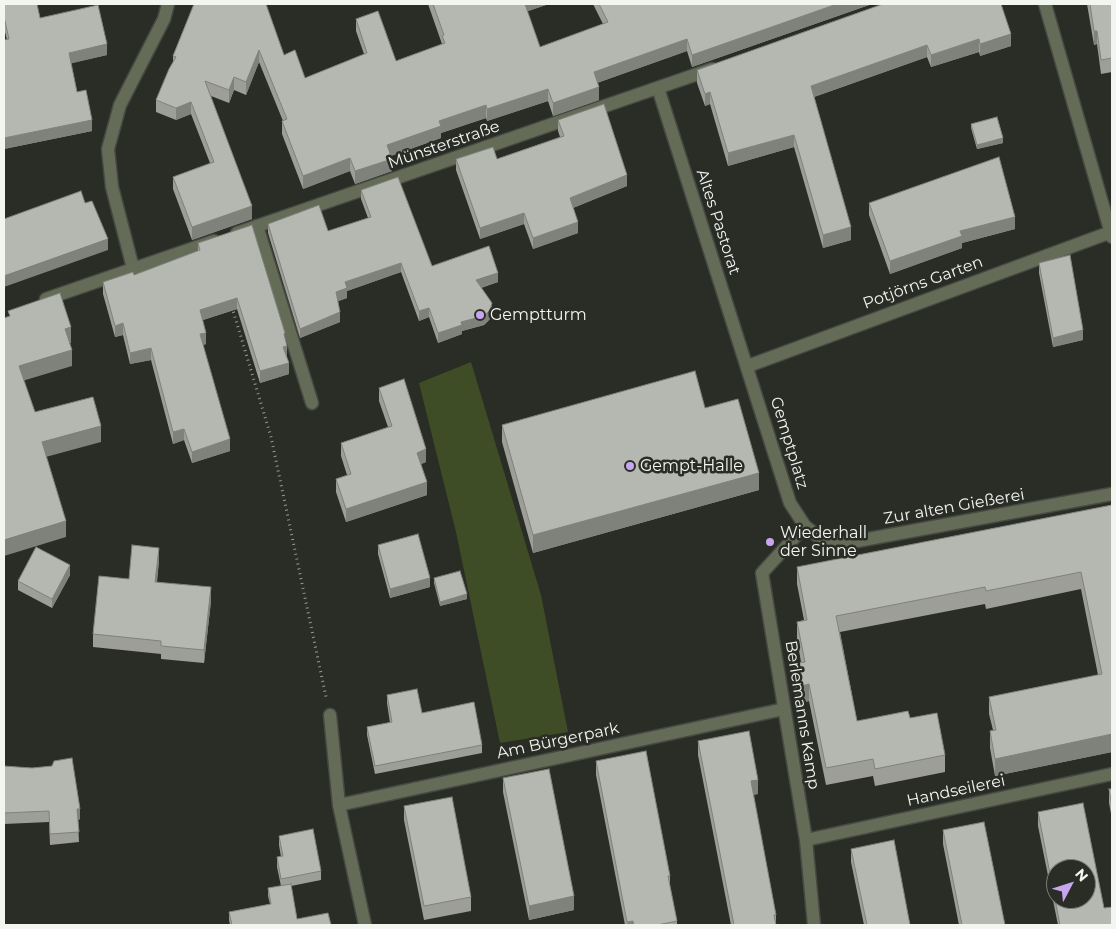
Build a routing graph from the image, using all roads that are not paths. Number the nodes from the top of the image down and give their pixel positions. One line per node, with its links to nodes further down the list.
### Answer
1 (168, 4): 7 (street)
2 (1044, 4): 6 (street)
3 (723, 65): 4 (street, Münsterstraße)
4 (658, 88): 5 (street, Münsterstraße); 9 (street, Altes Pastorat)
5 (257, 226): 7 (street, Münsterstraße); 10 (street)
6 (1112, 234): 9 (street, Potjörns Garten)
7 (133, 268): 8 (street, Münsterstraße)
8 (32, 304)
9 (748, 366): 12 (street, Gemptplatz)
10 (312, 403)
11 (1112, 494): 12 (street, Zur alten Gießerei)
12 (805, 526): 13 (street, Berlemanns Kamp)
13 (784, 709): 16 (street, Am Bürgerpark); 17 (street, Berlemanns Kamp)
14 (330, 715): 16 (street)
15 (1112, 774): 17 (street, Handseilerei)
16 (339, 805): 18 (street)
17 (806, 840): 19 (street, Berlemanns Kamp)
18 (365, 925)
19 (814, 925)

